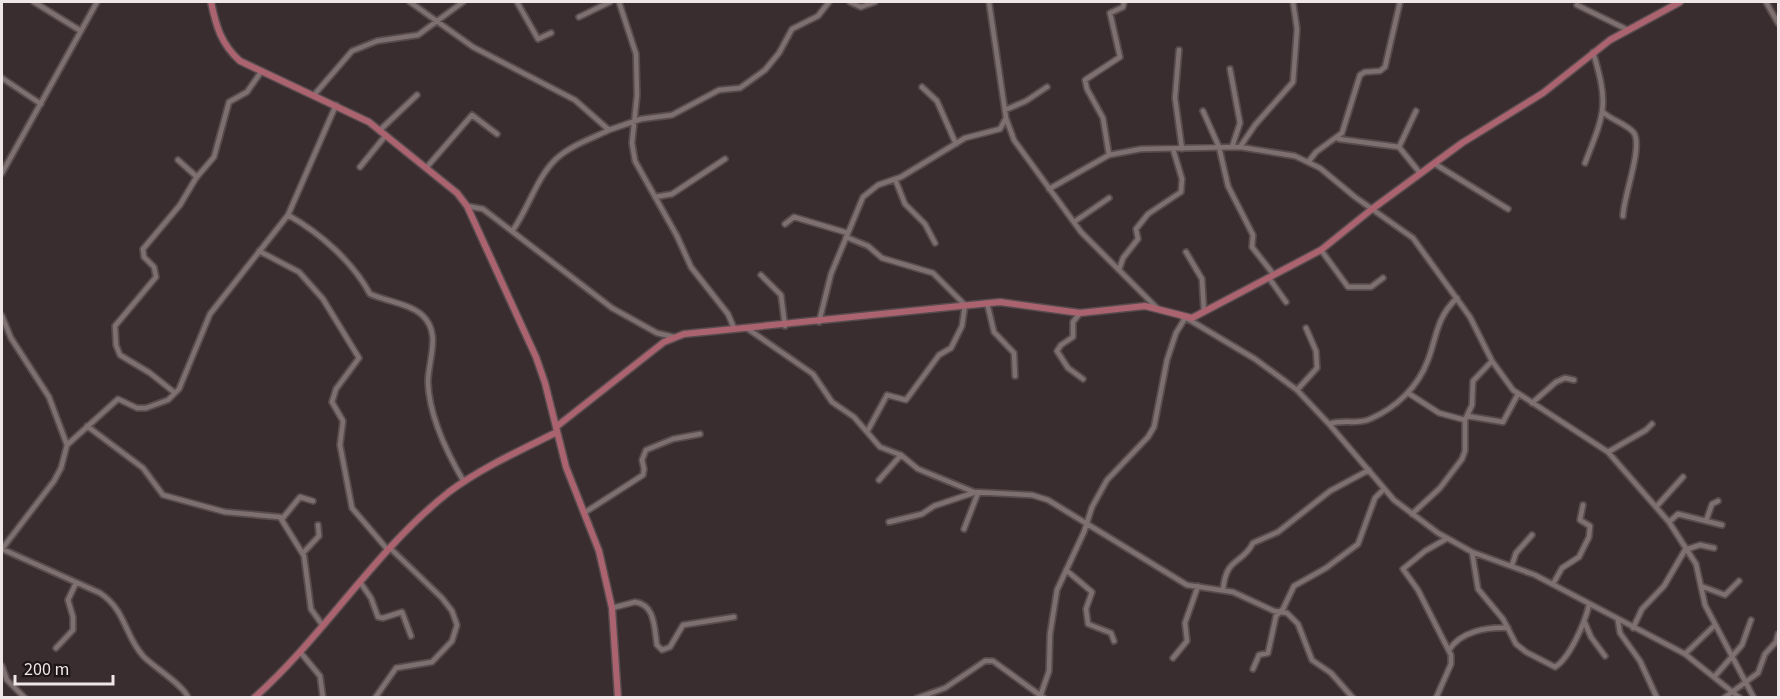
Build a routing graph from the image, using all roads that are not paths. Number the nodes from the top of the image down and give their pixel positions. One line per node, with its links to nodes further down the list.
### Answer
1 (34, 2): 23 (street)
2 (96, 2): 23 (street)
3 (211, 2): 28 (main road)
4 (410, 2): 20 (street)
5 (464, 2): 20 (street)
6 (517, 2): 24 (street)
7 (610, 2): 19 (street)
8 (620, 2): 41 (street)
9 (830, 2): 41 (street)
10 (850, 2): 11 (street)
11 (875, 2)
12 (989, 2): 36 (street)
13 (1124, 2): 53 (street)
14 (1293, 2): 49 (street)
15 (1400, 2): 45 (street)
16 (1680, 2): 22 (main road)
17 (1766, 2): 21 (street)
18 (1577, 5): 22 (street)
19 (579, 17)
20 (439, 21): 32 (street); 42 (street)
21 (1779, 22)
22 (1628, 30): 26 (main road)
23 (81, 31): 34 (street)
24 (551, 33)
25 (1179, 50): 52 (street)
26 (1593, 52): 39 (street); 58 (main road)
27 (1230, 69): 48 (street)
28 (261, 72): 32 (main road); 63 (street)
29 (2, 78): 34 (street)
30 (921, 87): 46 (street)
31 (1047, 87): 36 (street)
32 (314, 95): 35 (main road)
33 (417, 95): 43 (street)
34 (41, 104): 61 (street)
35 (336, 105): 43 (main road); 71 (street)
36 (1005, 110): 40 (street)
37 (1203, 111): 47 (street)
38 (1416, 111): 50 (street)
39 (1603, 112): 57 (street); 72 (street)
40 (1006, 118): 46 (street); 65 (street)
41 (633, 123): 42 (street); 66 (street)
42 (609, 130): 75 (street)
43 (383, 133): 59 (street); 60 (main road)
44 (497, 134): 60 (street)
45 (1336, 140): 50 (street); 56 (street)
46 (956, 144): 64 (street)
47 (1219, 147): 48 (street); 52 (street); 83 (street)
48 (1232, 147): 49 (street)
49 (1240, 147): 56 (street)
50 (1399, 147): 62 (street)
51 (1173, 149): 52 (street); 53 (street); 81 (street)
52 (1182, 149)
53 (1109, 155): 65 (street)
54 (725, 159): 66 (street)
55 (178, 160): 63 (street)
56 (1309, 161): 69 (street)
57 (1585, 163)
58 (1435, 164): 62 (main road); 70 (street)
59 (360, 167)
60 (426, 168): 68 (main road)
61 (2, 173)
62 (1420, 173): 69 (main road)
63 (196, 177): 105 (street)
64 (895, 179): 76 (street); 77 (street)
65 (1049, 189): 73 (street)
66 (655, 197): 96 (street)
67 (1109, 198): 73 (street)
68 (467, 206): 75 (street); 113 (main road)
69 (1372, 209): 78 (main road); 85 (street)
70 (1508, 209)
71 (288, 215): 79 (street); 122 (street)
72 (1623, 216)
73 (1074, 222): 81 (street)
74 (785, 224): 76 (street)
75 (513, 230): 99 (street)
76 (847, 235): 88 (street); 94 (street)
77 (934, 243)
78 (1321, 250): 83 (main road); 84 (street)
79 (260, 251): 105 (street); 143 (street)
80 (1186, 252): 90 (street)
81 (1119, 270): 89 (street)
82 (761, 275): 95 (street)
83 (1272, 277): 86 (street); 90 (main road)
84 (1383, 278)
85 (1456, 298): 100 (street); 106 (street)
86 (1286, 302)
87 (987, 303): 88 (main road); 91 (main road); 101 (street)
88 (965, 305): 94 (main road); 114 (street)
89 (1156, 307): 91 (main road); 93 (main road)
90 (1204, 312): 93 (main road)
91 (1080, 313): 102 (street)
92 (2, 316): 116 (street)
93 (1185, 317): 104 (street); 136 (street)
94 (819, 322): 95 (main road)
95 (785, 326): 98 (main road)
96 (734, 328): 98 (main road); 99 (main road)
97 (1306, 328): 104 (street)
98 (748, 329): 114 (street)
99 (674, 337): 113 (main road)
100 (1492, 361): 107 (street); 109 (street)
101 (1015, 376)
102 (1083, 379)
103 (1574, 380): 108 (street)
104 (1297, 390): 110 (street)
105 (175, 393): 112 (street)
106 (1408, 393): 109 (street); 110 (street)
107 (1518, 394): 108 (street); 109 (street)
108 (1532, 403): 117 (street)
109 (1466, 418): 130 (street)
110 (1329, 424): 119 (street)
111 (1652, 424): 117 (street)
112 (87, 426): 116 (street); 131 (street)
113 (556, 430): 122 (main road); 129 (main road)
114 (867, 432): 118 (street)
115 (700, 434): 129 (street)
116 (67, 445): 142 (street)
117 (1608, 452): 128 (street)
118 (901, 455): 121 (street); 124 (street)
119 (1369, 470): 123 (street); 155 (street)
120 (1683, 477): 128 (street)
121 (879, 480)
122 (464, 482): 143 (main road)
123 (1384, 489): 130 (street); 158 (street)
124 (976, 492): 133 (street); 136 (street); 138 (street)
125 (313, 501): 131 (street)
126 (1718, 501): 132 (street)
127 (1583, 505): 152 (street)
128 (1656, 507): 134 (street)
129 (584, 513): 157 (main road)
130 (1412, 514): 140 (street)
131 (282, 519): 146 (street)
132 (1706, 521): 134 (street); 137 (street)
133 (889, 522)
134 (1669, 522): 144 (street)
135 (318, 525): 146 (street)
136 (1087, 525): 148 (street); 153 (street)
137 (1722, 525)
138 (964, 529)
139 (1532, 535): 147 (street)
140 (1446, 539): 145 (street); 172 (street)
141 (1714, 548): 144 (street)
142 (2, 549): 151 (street)
143 (389, 549): 150 (main road); 189 (street)
144 (1688, 549): 154 (street); 168 (street)
145 (1472, 552): 147 (street); 160 (street)
146 (303, 553): 165 (street)
147 (1512, 566): 152 (street)
148 (1066, 570): 171 (street); 184 (street)
149 (1739, 581): 154 (street)
150 (360, 582): 165 (main road); 170 (street)
151 (76, 583): 173 (street); 186 (street)
152 (1553, 584): 156 (street)
153 (1198, 586): 155 (street); 178 (street)
154 (1701, 586): 164 (street)
155 (1223, 590): 158 (street)
156 (1589, 605): 162 (street); 163 (street)
157 (612, 608): 159 (street); 190 (main road)
158 (1281, 611): 180 (street); 192 (street)
159 (734, 617)
160 (1503, 620): 166 (street); 167 (street)
161 (1752, 620): 177 (street)
162 (1618, 621): 168 (street); 194 (street)
163 (1585, 623): 167 (street); 176 (street)
164 (1715, 625): 175 (street); 177 (street)
165 (323, 627): 174 (main road)
166 (1499, 627): 167 (street); 172 (street)
167 (1508, 628)
168 (1633, 628): 175 (street)
169 (1779, 634): 182 (street)
170 (411, 636)
171 (1114, 641)
172 (1449, 647): 193 (street)
173 (56, 648)
174 (301, 653): 187 (main road); 188 (street)
175 (1685, 654): 181 (street)
176 (1605, 656)
177 (1733, 656): 181 (street); 182 (street)
178 (1173, 658)
179 (2, 666): 185 (street)
180 (1253, 669)
181 (1715, 676): 183 (street)
182 (1746, 682): 183 (street); 197 (street)
183 (1733, 692): 195 (street); 196 (street)
184 (1042, 696): 191 (street)
185 (25, 698)
186 (188, 698)
187 (254, 698)
188 (323, 698)
189 (375, 698)
190 (618, 698)
191 (917, 698)
192 (1353, 698)
193 (1436, 698)
194 (1657, 698)
195 (1724, 698)
196 (1740, 698)
197 (1754, 698)

